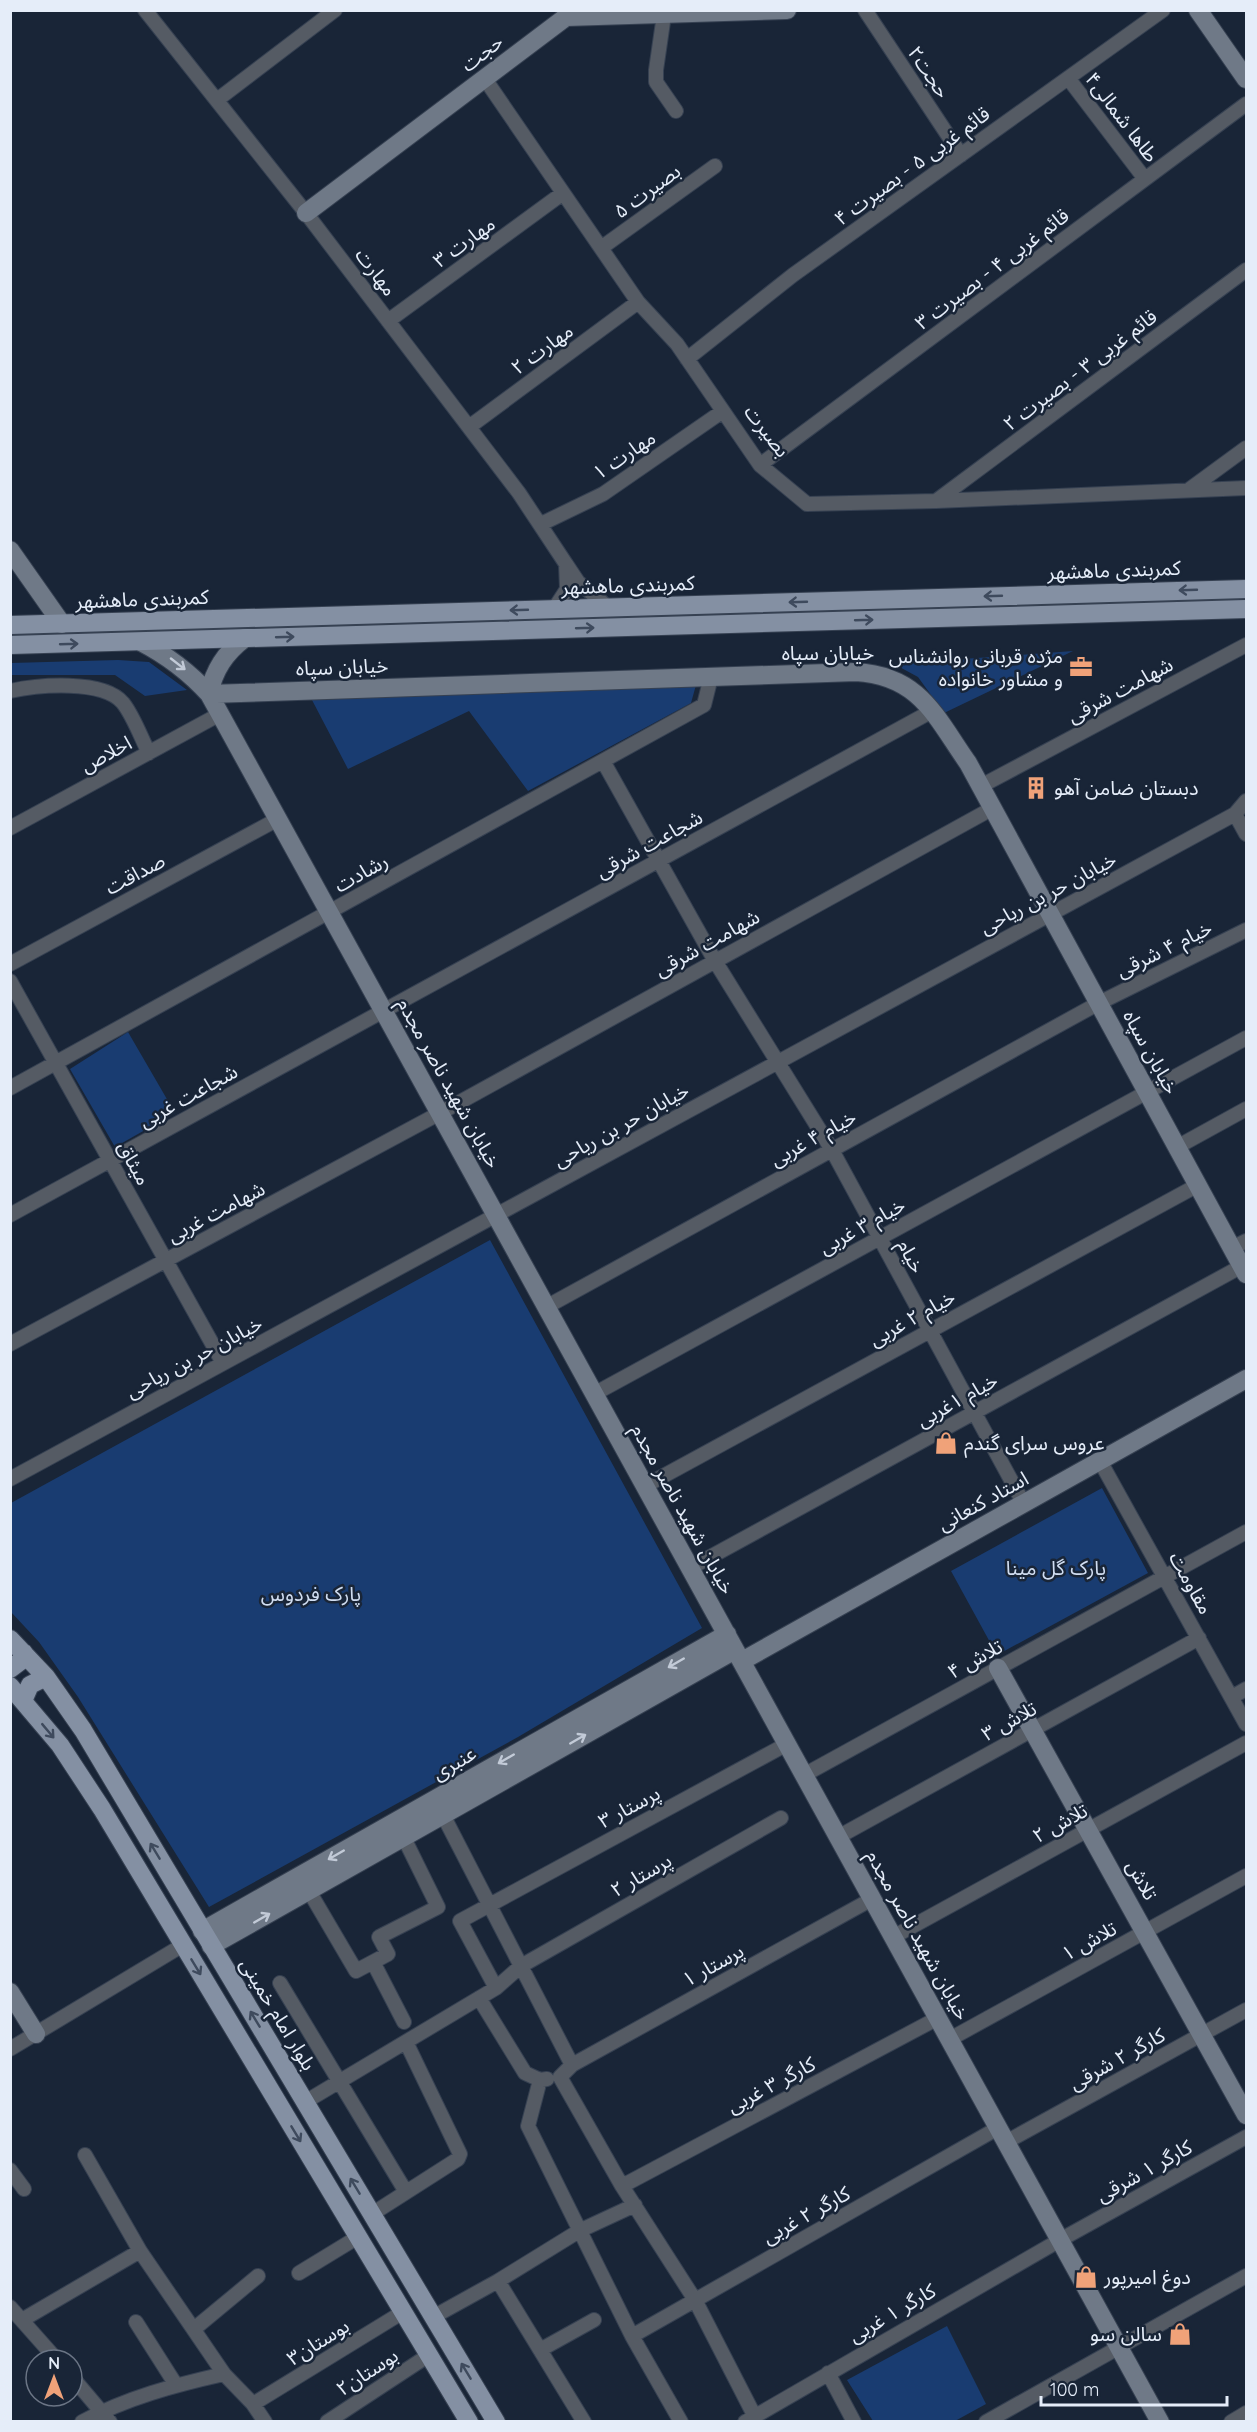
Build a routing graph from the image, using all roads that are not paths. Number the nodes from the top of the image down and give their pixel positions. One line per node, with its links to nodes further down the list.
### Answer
1 (145, 10): 12 (street, مهارت)
2 (335, 10): 12 (street)
3 (787, 10): 8 (street, حجت)
4 (865, 10): 15 (street, حجت۲)
5 (1162, 10): 9 (street, قائم غربی ۵ - بصیرت ۴)
6 (1198, 10): 11 (street)
7 (564, 14): 8 (street, حجت); 10 (street, حجت)
8 (664, 15): 14 (street)
9 (1068, 78): 15 (street, قائم غربی ۵ - بصیرت ۴); 17 (street, طاها شمالی۴)
10 (485, 79): 18 (street, بصیرت); 19 (street, حجت)
11 (1246, 79)
12 (217, 100): 19 (street, مهارت)
13 (1246, 104): 17 (street, قائم غربی ۴ - بصیرت ۳)
14 (676, 111)
15 (962, 155): 24 (street, قائم غربی ۵ - بصیرت ۴)
16 (715, 166): 20 (street, بصیرت ۵)
17 (1145, 179): 28 (street, قائم غربی ۴ - بصیرت ۳)
18 (563, 193): 20 (street, بصیرت); 23 (street, مهارت ۳)
19 (306, 213): 23 (street, مهارت)
20 (601, 248): 22 (street, بصیرت)
21 (1246, 270): 31 (street, قائم غربی ۳ - بصیرت ۲)
22 (638, 302): 24 (street, بصیرت); 26 (street, مهارت ۲)
23 (388, 321): 26 (street, مهارت)
24 (687, 359): 25 (street, بصیرت)
25 (723, 411): 28 (street, بصیرت); 32 (street, مهارت ۱)
26 (469, 427): 32 (street, مهارت)
27 (1246, 448): 30 (street)
28 (760, 465): 31 (street, بصیرت)
29 (1246, 488): 30 (street, بصیرت)
30 (1190, 490): 31 (street, بصیرت)
31 (936, 501)
32 (541, 524): 34 (street, مهارت)
33 (12, 556): 39 (street)
34 (566, 564): 36 (street, مهارت); 37 (street)
35 (1246, 589): 36 (main road, کمربندی ماهشهر, one-way to 36)
36 (609, 608): 37 (main road, کمربندی ماهشهر)
37 (554, 609): 39 (main road, کمربندی ماهشهر, one-way to 39)
38 (1246, 609): 41 (main road, one-way to 38)
39 (62, 624): 40 (main road, کمربندی ماهشهر)
40 (10, 626)
41 (245, 638): 42 (main road); 47 (street)
42 (141, 642): 43 (main road, one-way to 42); 47 (street, خیابان شهید ناصر مجدم, one-way to 47)
43 (10, 645)
44 (1246, 645): 52 (street, شهامت شرقی)
45 (711, 677): 47 (street, خیابان سپاه); 48 (street, خیابان سپاه); 51 (street, رشادت)
46 (10, 691): 50 (street)
47 (209, 694): 49 (street, خیابان شهید ناصر مجدم)
48 (933, 711): 52 (street, خیابان سپاه); 59 (street, شجاعت شرقی)
49 (220, 714): 50 (street, اخلاص); 56 (street, خیابان شهید ناصر مجدم)
50 (149, 753): 57 (street, اخلاص)
51 (603, 761): 59 (street, خیام); 60 (street, رشادت)
52 (981, 786): 54 (street, خیابان سپاه)
53 (1246, 801): 55 (street, خیابان حر بن ریاحی)
54 (993, 808): 61 (street, خیابان سپاه); 63 (street, شهامت شرقی)
55 (1241, 816): 58 (street); 61 (street, خیابان حر بن ریاحی)
56 (278, 819): 60 (street, خیابان شهید ناصر مجدم); 64 (street, صداقت)
57 (10, 828)
58 (1246, 834)
59 (659, 860): 63 (street, خیام); 67 (street, شجاعت شرقی)
60 (330, 913): 67 (street, خیابان شهید ناصر مجدم); 70 (street, رشادت)
61 (1050, 914): 66 (street, خیابان سپاه); 69 (street, خیابان حر بن ریاحی)
62 (1246, 930): 66 (street, خیام ۴ شرقی)
63 (715, 961): 69 (street, خیام); 74 (street, شهامت شرقی)
64 (10, 964)
65 (10, 981): 70 (street, میثاق)
66 (1099, 1003): 72 (street, خیابان سپاه); 76 (street, خیام ۴ غربی)
67 (384, 1011): 74 (street, خیابان شهید ناصر مجدم); 77 (street, شجاعت غربی)
68 (1246, 1038): 72 (street, خیام ۳ غربی)
69 (777, 1062): 76 (street, خیام); 80 (street, خیابان حر بن ریاحی)
70 (56, 1063): 71 (street, رشادت); 77 (street, میثاق)
71 (10, 1088)
72 (1148, 1093): 75 (street, خیابان سپاه); 81 (street, خیام ۳ غربی)
73 (1246, 1109): 75 (street)
74 (440, 1113): 80 (street, خیابان شهید ناصر مجدم); 83 (street, شهامت غربی)
75 (1177, 1147): 78 (street, خیابان سپاه)
76 (832, 1150): 81 (street, خیام); 85 (street, خیام ۴ غربی)
77 (110, 1160): 79 (street, شجاعت غربی); 83 (street, میثاق)
78 (1198, 1185): 82 (street, خیابان سپاه); 86 (street, خیام ۲ غربی)
79 (10, 1215)
80 (496, 1215): 85 (street, خیابان شهید ناصر مجدم); 88 (street, خیابان حر بن ریاحی)
81 (880, 1239): 86 (street, خیام); 90 (street, خیام ۳ غربی)
82 (1239, 1245): 84 (street, خیابان سپاه)
83 (166, 1260): 87 (street, شهامت غربی); 88 (street, میثاق)
84 (1244, 1270): 91 (street, خیام ۱غربی)
85 (546, 1307): 90 (street, خیابان شهید ناصر مجدم)
86 (930, 1331): 91 (street, خیام); 94 (street, خیام ۲ غربی)
87 (10, 1344)
88 (223, 1363): 93 (street, خیابان حر بن ریاحی)
89 (1246, 1379): 92 (street, استاد کنعانی)
90 (594, 1394): 94 (street, خیابان شهید ناصر مجدم)
91 (974, 1413): 95 (street, خیام); 97 (street, خیام ۱غربی)
92 (1100, 1461): 95 (street, استاد کنعانی); 98 (street, مقاومت)
93 (10, 1479)
94 (645, 1486): 97 (street, خیابان شهید ناصر مجدم)
95 (1024, 1504): 101 (street, استاد کنعانی)
96 (1246, 1532): 98 (street, تلاش ۴)
97 (690, 1568): 101 (street, خیابان شهید ناصر مجدم)
98 (1165, 1576): 99 (street, مقاومت); 103 (street, تلاش ۴)
99 (1199, 1638): 108 (street, مقاومت); 111 (street, تلاش ۳)
100 (10, 1639): 102 (main road, بلوار امام خمینی)
101 (735, 1649): 113 (street, خیابان شهید ناصر مجدم); 115 (street, عنبری, one-way to 101); 126 (street, عنبری, one-way to 126)
102 (24, 1653): 104 (main road); 105 (main road, بلوار امام خمینی)
103 (998, 1668): 111 (street, تلاش); 114 (street, تلاش ۴)
104 (10, 1669)
105 (46, 1677): 109 (main road); 126 (main road, بلوار امام خمینی, one-way to 105)
106 (10, 1686): 109 (main road)
107 (1246, 1689): 108 (street)
108 (1232, 1697): 110 (street, مقاومت)
109 (23, 1701): 127 (main road, one-way to 127)
110 (1246, 1724)
111 (1033, 1730): 117 (street, تلاش); 118 (street, تلاش ۳)
112 (1246, 1743): 117 (street, تلاش ۲)
113 (787, 1744): 114 (street, خیابان شهید ناصر مجدم); 123 (street, پرستار ۳)
114 (804, 1775): 118 (street, خیابان شهید ناصر مجدم)
115 (443, 1815): 119 (street, عنبری); 123 (street)
116 (781, 1818): 129 (street, پرستار ۲)
117 (1088, 1830): 124 (street, تلاش); 125 (street, تلاش ۲)
118 (838, 1837): 122 (street, خیابان شهید ناصر مجدم)
119 (404, 1838): 121 (street, عنبری); 128 (street)
120 (1246, 1876): 124 (street, تلاش ۱)
121 (309, 1891): 126 (street, عنبری, one-way to 121); 128 (street)
122 (872, 1899): 125 (street, خیابان شهید ناصر مجدم); 142 (street, پرستار ۱)
123 (489, 1905): 129 (street); 131 (street, پرستار ۳)
124 (1145, 1932): 138 (street, تلاش); 139 (street, تلاش ۱)
125 (893, 1937): 135 (street, خیابان شهید ناصر مجدم)
126 (207, 1939): 146 (main road, بلوار امام خمینی, one-way to 126)
127 (183, 1945): 137 (street); 158 (main road, one-way to 158)
128 (373, 1962): 136 (street)
129 (521, 1966): 131 (street, پرستار ۲); 142 (street)
130 (280, 1983): 145 (street)
131 (496, 1988): 133 (street, پرستار ۲)
132 (10, 1992): 137 (street)
133 (479, 1998): 140 (street, پرستار ۲); 144 (street)
134 (1246, 2010): 138 (street, کارگر ۲ شرقی)
135 (938, 2018): 139 (street, خیابان شهید ناصر مجدم); 152 (street, کارگر ۳ غربی)
136 (404, 2022)
137 (36, 2034): 141 (street)
138 (1202, 2034): 147 (street, تلاش); 148 (street, کارگر ۲ شرقی)
139 (950, 2039): 148 (street, خیابان شهید ناصر مجدم)
140 (406, 2042): 145 (street, پرستار ۲); 154 (street)
141 (10, 2049)
142 (572, 2065): 143 (street, پرستار ۱)
143 (560, 2077): 144 (street); 152 (street)
144 (540, 2080): 157 (street)
145 (338, 2082): 146 (street, پرستار ۲); 154 (street)
146 (305, 2102): 156 (main road, بلوار امام خمینی, one-way to 146)
147 (1246, 2115)
148 (1002, 2135): 159 (street, خیابان شهید ناصر مجدم); 165 (street, کارگر ۲ غربی)
149 (1246, 2137): 159 (street, کارگر ۱ شرقی)
150 (85, 2155): 160 (street)
151 (10, 2170): 153 (street)
152 (622, 2186): 155 (street)
153 (24, 2189)
154 (406, 2192): 156 (street)
155 (635, 2205): 157 (street); 165 (street)
156 (372, 2214): 168 (main road, بلوار امام خمینی)
157 (579, 2231): 164 (street); 173 (street)
158 (358, 2237): 161 (street); 167 (main road)
159 (1060, 2240): 174 (street, خیابان شهید ناصر مجدم); 178 (street, کارگر ۱ غربی)
160 (140, 2251): 169 (street); 172 (street)
161 (299, 2273)
162 (258, 2276): 172 (street)
163 (1246, 2276): 174 (street)
164 (498, 2281): 168 (street); 176 (street)
165 (694, 2300): 173 (street, کارگر ۲ غربی); 185 (street)
166 (10, 2307): 169 (street)
167 (403, 2312): 177 (main road); 182 (street, بوستان۳)
168 (433, 2317): 190 (main road, بلوار امام خمینی, one-way to 168)
169 (22, 2320): 175 (street)
170 (594, 2320): 176 (street)
171 (136, 2322): 180 (street)
172 (194, 2329): 179 (street)
173 (632, 2336): 192 (street)
174 (1119, 2347): 194 (street); 195 (street, خیابان شهید ناصر مجدم)
175 (46, 2348)
176 (540, 2350): 191 (street)
177 (429, 2355): 188 (street, بوستان۲); 189 (main road)
178 (828, 2373): 185 (street, کارگر ۱ غربی); 193 (street)
179 (224, 2374): 180 (street); 182 (street)
180 (176, 2385): 184 (street)
181 (84, 2391): 184 (street)
182 (254, 2404): 187 (street)
183 (1246, 2413): 196 (street)
184 (106, 2416): 186 (street)
185 (749, 2418)
186 (82, 2421)
187 (265, 2421)
188 (327, 2421)
189 (469, 2421)
190 (496, 2421)
191 (584, 2421)
192 (681, 2421)
193 (854, 2421)
194 (986, 2421)
195 (1160, 2421)
196 (1231, 2421)

